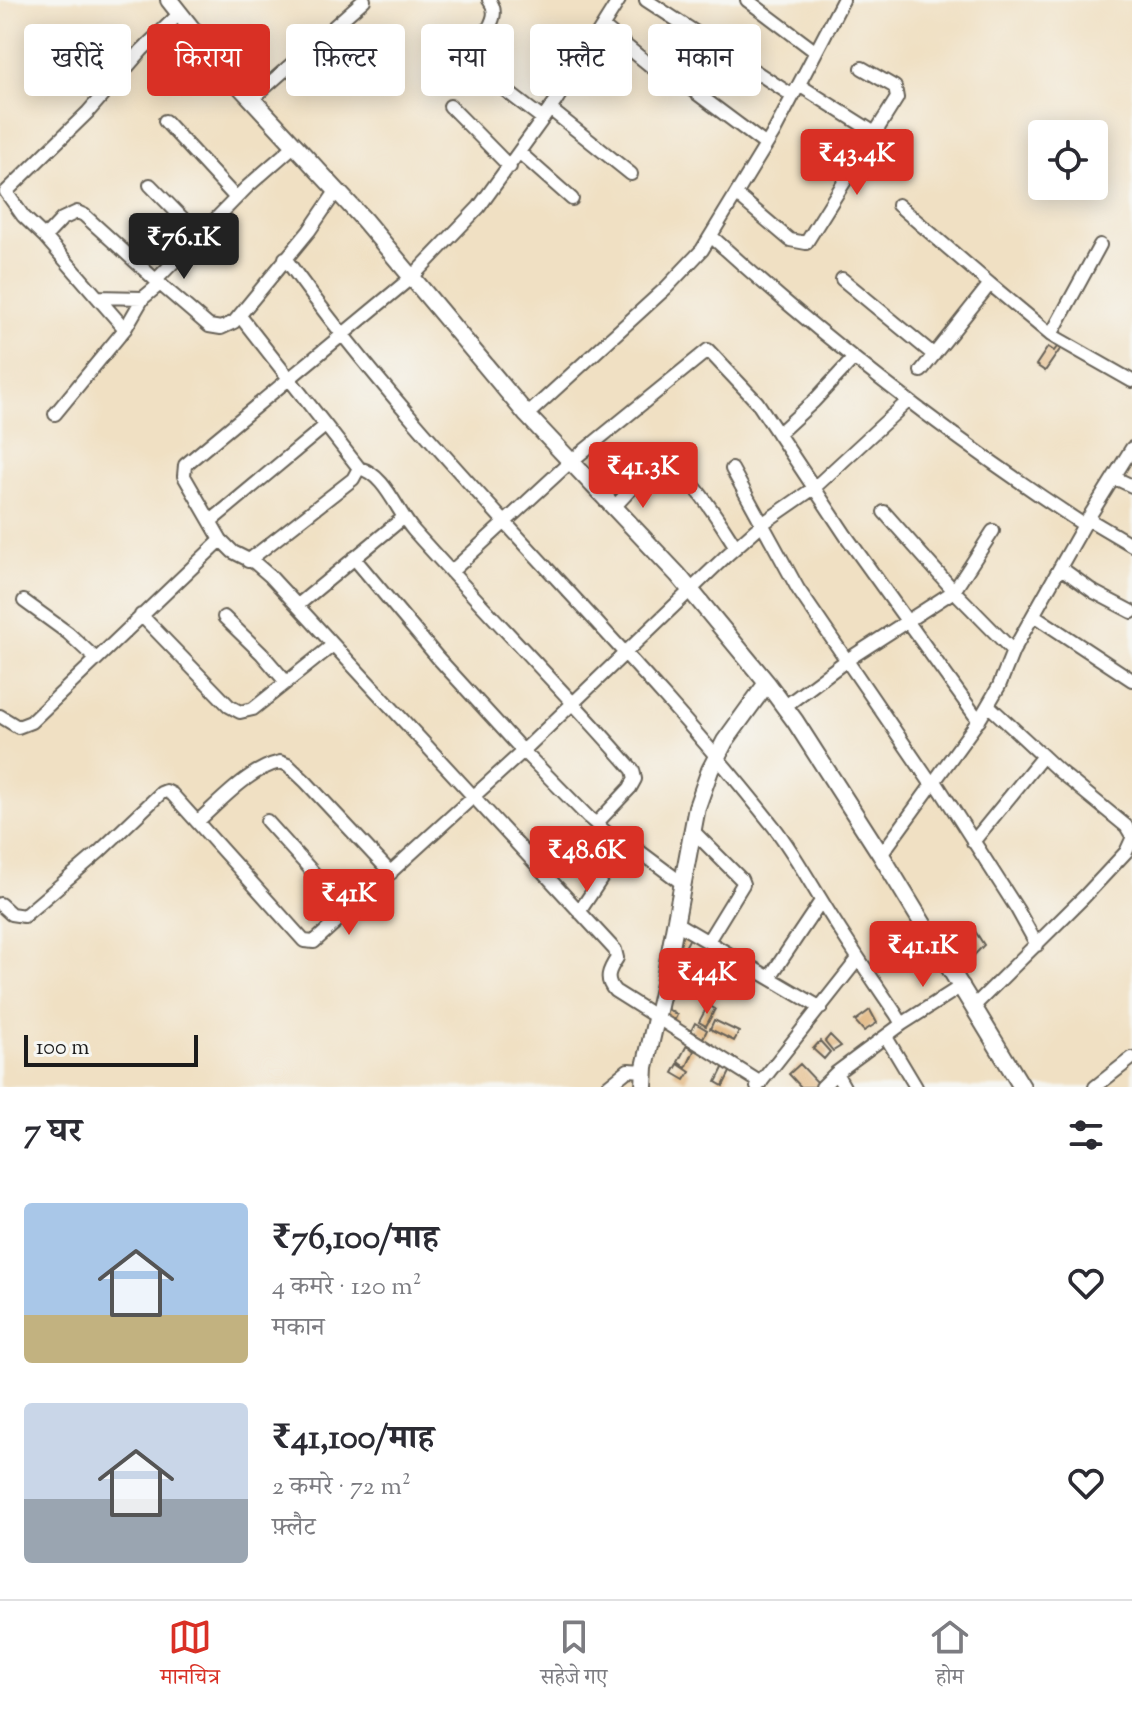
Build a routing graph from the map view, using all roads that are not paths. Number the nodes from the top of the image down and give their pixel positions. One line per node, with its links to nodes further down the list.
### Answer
1 (364, 0): 14 (street)
2 (489, 0): 16 (street)
3 (619, 0): 8 (street)
4 (646, 0): 12 (street)
5 (747, 0): 10 (street)
6 (843, 0): 10 (street)
7 (174, 7): 14 (street); 32 (street)
8 (605, 24)
9 (632, 51): 20 (street)
10 (816, 52): 12 (street)
11 (862, 68): 18 (street)
12 (796, 91): 18 (street); 20 (street)
13 (559, 96): 16 (street)
14 (252, 99): 19 (street)
15 (450, 106): 22 (street)
16 (547, 114): 21 (street); 23 (street)
17 (165, 121): 27 (street)
18 (875, 133): 26 (street)
19 (295, 145): 25 (street); 27 (street)
20 (766, 145): 26 (street)
21 (520, 153): 22 (street); 28 (street)
22 (510, 167): 35 (street)
23 (631, 174)
24 (150, 185): 30 (street)
25 (337, 190): 34 (street); 35 (street)
26 (737, 195): 31 (street)
27 (236, 198): 30 (street)
28 (572, 199)
29 (898, 205): 38 (street)
30 (199, 235): 37 (street)
31 (711, 236): 46 (street); 52 (street)
32 (45, 237): 37 (street); 39 (street)
33 (1100, 245): 44 (street)
34 (285, 258): 41 (street); 43 (street)
35 (412, 277): 43 (street); 52 (street)
36 (842, 279): 45 (street)
37 (158, 282): 40 (street); 41 (street)
38 (990, 284): 44 (street); 45 (street)
39 (97, 297): 40 (street); 42 (street)
40 (143, 298): 42 (street)
41 (240, 316): 48 (street)
42 (125, 329): 51 (street)
43 (342, 335): 48 (street); 67 (street)
44 (1051, 335): 49 (street)
45 (934, 355): 47 (street)
46 (853, 359): 50 (street); 54 (street)
47 (921, 371)
48 (288, 381): 53 (street); 65 (street)
49 (1132, 381)
50 (908, 401): 61 (street); 66 (street)
51 (55, 414)
52 (527, 415): 56 (street)
53 (325, 426): 57 (street); 65 (street)
54 (778, 434): 56 (street); 61 (street)
55 (1132, 448): 59 (street)
56 (569, 463): 62 (street); 67 (street)
57 (359, 468): 64 (street); 74 (street)
58 (732, 469): 68 (street)
59 (1115, 478): 60 (street); 66 (street)
60 (1132, 486)
61 (814, 488): 68 (street); 85 (street)
62 (613, 508): 72 (street); 77 (street)
63 (884, 512): 78 (street)
64 (403, 518): 73 (street); 76 (street)
65 (211, 521): 70 (street)
66 (1086, 522): 71 (street); 75 (street)
67 (504, 523): 76 (street); 88 (street)
68 (762, 524): 72 (street); 90 (street)
69 (993, 531): 78 (street)
70 (221, 540): 74 (street); 82 (street)
71 (1132, 545)
72 (736, 547): 77 (street)
73 (354, 558): 80 (street); 99 (street)
74 (248, 561): 80 (street)
75 (1061, 568): 81 (street); 83 (street)
76 (451, 572): 94 (street)
77 (690, 589): 88 (street); 93 (street)
78 (954, 591): 85 (street); 87 (street)
79 (24, 601): 89 (street)
80 (298, 605): 86 (street)
81 (1132, 612)
82 (141, 615): 89 (street); 92 (street)
83 (1035, 616): 87 (street); 91 (street)
84 (224, 617): 92 (street)
85 (908, 620): 90 (street); 98 (street)
86 (333, 645): 92 (street); 103 (street)
87 (1013, 651): 95 (street)
88 (626, 652): 94 (street); 101 (street)
89 (96, 659): 97 (street)
90 (847, 660): 96 (street); 102 (street)
91 (1132, 680)
92 (286, 682)
93 (767, 683): 96 (street); 101 (street)
94 (574, 702): 99 (street); 106 (street)
95 (988, 705): 98 (street); 100 (street)
96 (784, 707): 111 (street)
97 (0, 716)
98 (979, 721): 102 (street)
99 (523, 751): 103 (street); 106 (street)
100 (1043, 756): 108 (street); 109 (street)
101 (717, 758): 107 (street); 114 (street)
102 (933, 783): 109 (street); 111 (street)
103 (473, 797): 112 (street); 117 (street)
104 (267, 821): 116 (street)
105 (197, 822): 112 (street); 115 (street); 116 (street)
106 (596, 824): 110 (street)
107 (693, 831): 113 (street); 119 (street)
108 (1132, 838): 120 (street)
109 (973, 842): 120 (street)
110 (625, 843): 113 (street); 117 (street)
111 (881, 855): 123 (street)
112 (391, 873): 116 (street)
113 (683, 884): 118 (street)
114 (821, 901): 121 (street); 122 (street)
115 (0, 904)
116 (351, 911)
117 (579, 912): 126 (street)
118 (676, 923): 119 (street); 126 (street)
119 (708, 941): 122 (street)
120 (1037, 945): 124 (street)
121 (858, 959): 125 (street); 127 (street)
122 (770, 977): 125 (street)
123 (963, 985): 124 (street); 127 (street)
124 (975, 1005): 137 (street)
125 (821, 1008): 132 (street)
126 (656, 1018): 131 (street); 132 (street)
127 (902, 1024): 128 (street)
128 (886, 1037): 130 (street); 136 (street)
129 (1132, 1058): 138 (street)
130 (836, 1073): 134 (street); 135 (street)
131 (644, 1079): 133 (street)
132 (759, 1085)
133 (607, 1087)
134 (822, 1087)
135 (844, 1087)
136 (916, 1087)
137 (1022, 1087)
138 (1095, 1087)

